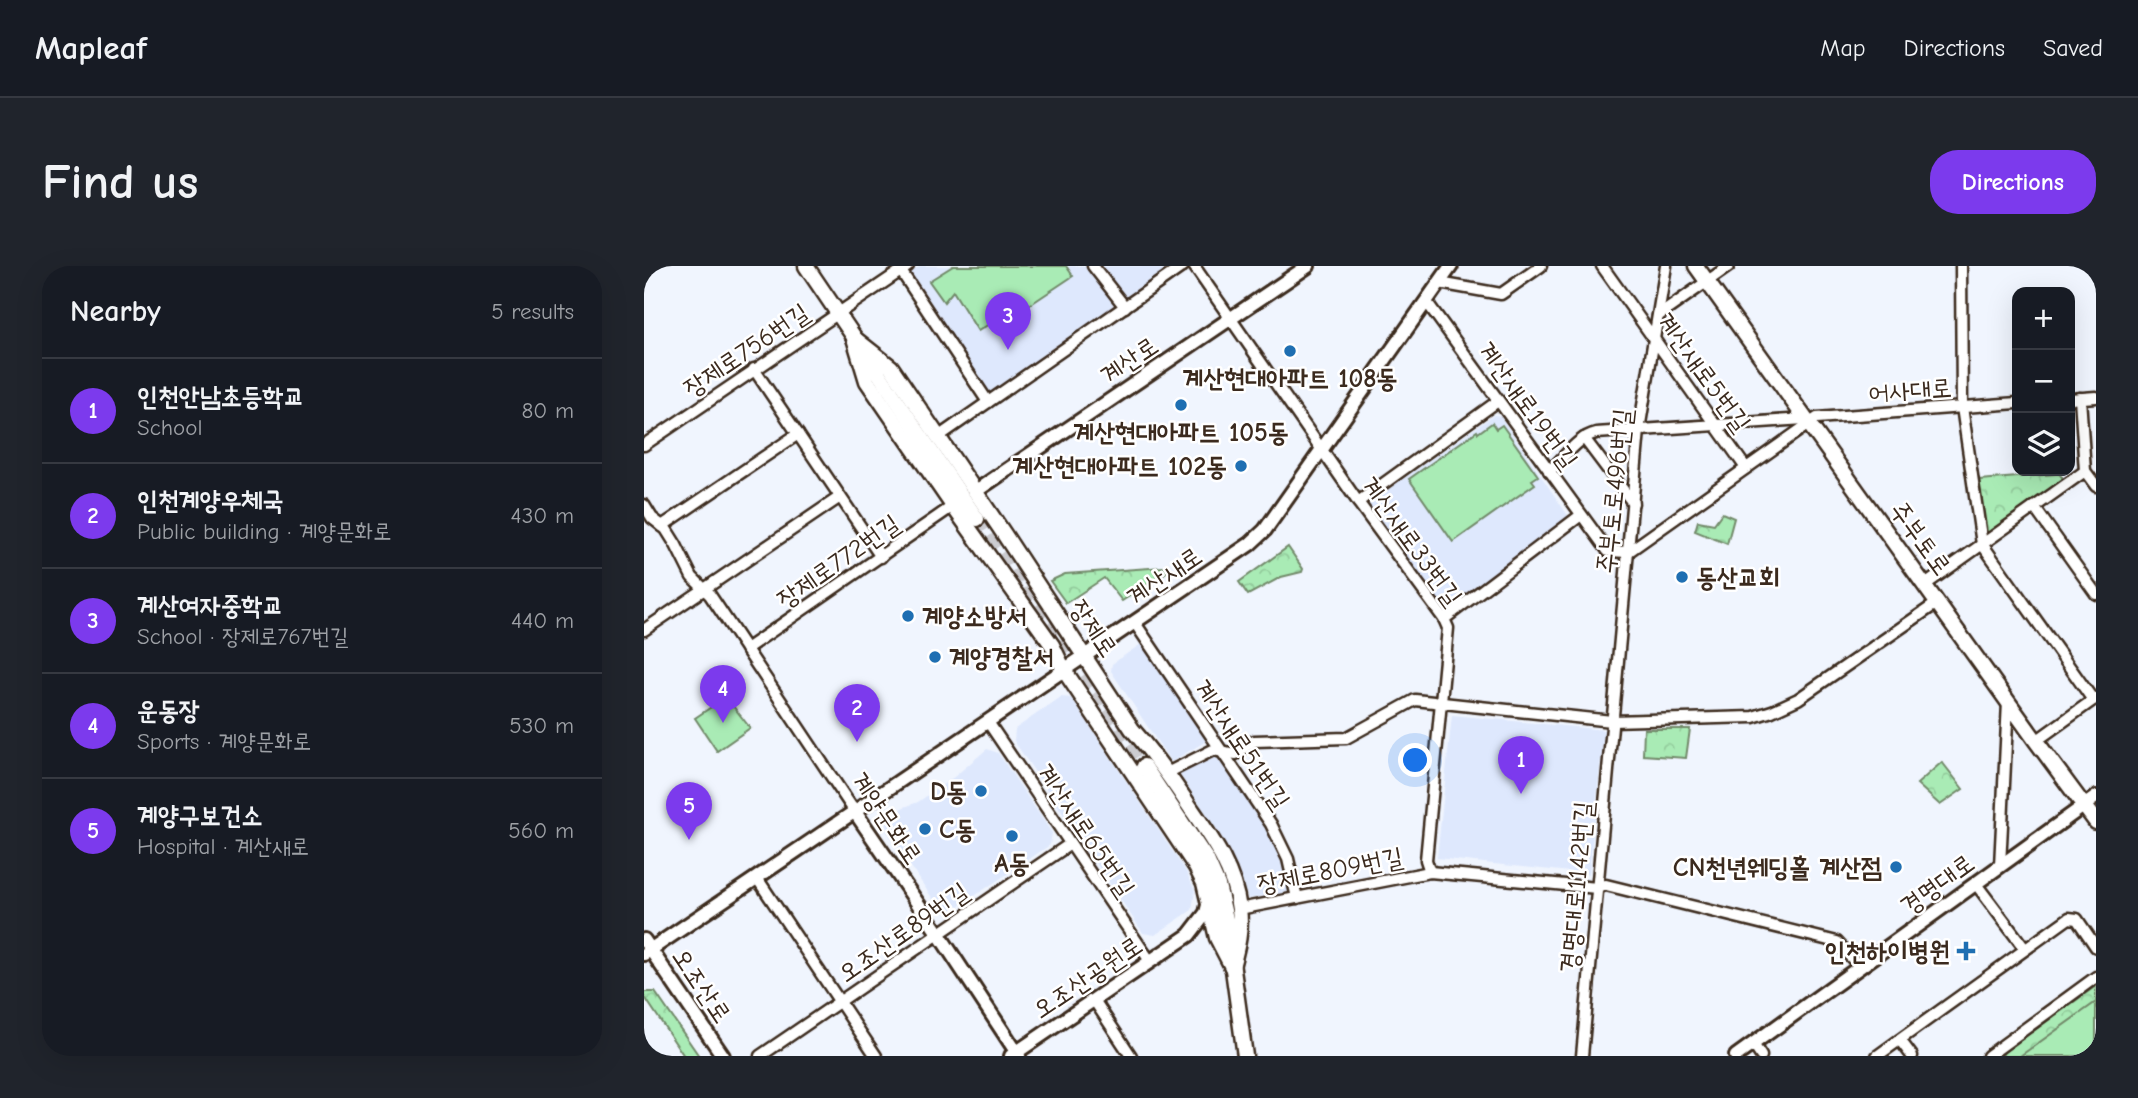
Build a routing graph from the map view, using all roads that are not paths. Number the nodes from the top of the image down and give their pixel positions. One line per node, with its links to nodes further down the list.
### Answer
1 (806, 266): 18 (main road, 장제로)
2 (1093, 266): 17 (street)
3 (1183, 266): 17 (street)
4 (1194, 266): 20 (street, 계산새로33번길)
5 (1308, 266): 20 (street, 계산로)
6 (1451, 266): 15 (street, 계산새로)
7 (1541, 266): 15 (street)
8 (1602, 266): 22 (street, 계산새로5번길)
9 (1666, 266): 19 (street, 주부토로496번길)
10 (1696, 266): 14 (main road, 주부토로)
11 (1729, 266): 14 (street)
12 (1961, 266): 29 (street)
13 (904, 268): 18 (street, 장제로756번길); 27 (street)
14 (1707, 282): 19 (street); 30 (main road, 주부토로)
15 (1439, 283): 16 (street, 계산새로)
16 (1426, 301): 26 (street, 계산새로19번길); 37 (street, 계산새로)
17 (1125, 307): 27 (street)
18 (837, 313): 21 (main road, 장제로); 23 (street, 장제로756번길)
19 (1658, 316): 22 (street, 주부토로496번길)
20 (1230, 318): 37 (street, 계산새로33번길); 42 (street, 계산로)
21 (854, 338): 34 (main road, 장제로); 47 (main road, 장제로); 50 (main road, 장제로)
22 (1654, 339): 31 (street, 계산새로5번길); 32 (street, 주부토로496번길)
23 (754, 369): 33 (street); 36 (street, 장제로756번길)
24 (2096, 397): 25 (street)
25 (2075, 398): 40 (street)
26 (1498, 401): 39 (street, 계산새로19번길); 44 (street)
27 (988, 402): 34 (street)
28 (2012, 403): 29 (street, 어사대로)
29 (1962, 407): 30 (street, 어사대로); 53 (street)
30 (1807, 421): 31 (street); 38 (street); 57 (main road, 주부토로)
31 (1716, 425): 32 (street); 38 (street, 계산새로5번길)
32 (1639, 430): 35 (street); 45 (street, 주부토로496번길)
33 (798, 434): 43 (street); 51 (street)
34 (938, 437): 42 (main road, 장제로)
35 (1584, 438): 39 (street); 45 (street)
36 (644, 445)
37 (1321, 450): 44 (street, 계산새로33번길); 62 (street, 계산새로)
38 (1746, 468): 55 (street)
39 (1549, 471): 49 (street, 계산새로19번길)
40 (2085, 471): 41 (street); 48 (street)
41 (2096, 486)
42 (975, 491): 52 (main road, 장제로)
43 (840, 497): 56 (street); 58 (street)
44 (1358, 502): 61 (street, 계산새로33번길)
45 (1633, 503): 55 (street, 주부토로496번길)
46 (644, 505): 51 (street, 계양문화로)
47 (953, 506): 54 (main road, 장제로); 56 (street, 장제로772번길)
48 (2034, 508): 53 (street); 59 (street)
49 (1581, 515): 55 (street, 계산새로19번길); 61 (street)
50 (977, 519)
51 (662, 526): 58 (street, 계양문화로)
52 (1004, 534): 54 (main road); 65 (main road, 장제로)
53 (1982, 544): 57 (street); 67 (street)
54 (984, 549): 66 (main road, 장제로)
55 (1628, 552): 70 (street, 주부토로496번길)
56 (881, 557): 64 (street, 장제로772번길)
57 (1924, 585): 60 (main road, 주부토로)
58 (705, 590): 63 (street); 64 (street, 계양문화로)
59 (2095, 592)
60 (1937, 603): 69 (main road, 주부토로); 70 (street)
61 (1444, 619): 68 (street, 계산새로33번길)
62 (1135, 623): 65 (street, 계산새로); 73 (street, 계산새로51번길)
63 (644, 630)
64 (746, 649): 79 (street, 계양문화로)
65 (1084, 657): 66 (street, 계산새로); 75 (main road, 장제로)
66 (1064, 670): 71 (street, 계산새로); 74 (main road, 장제로)
67 (2095, 699): 72 (street)
68 (1440, 702): 70 (street); 73 (street); 83 (street, 계산새로33번길)
69 (2008, 702): 72 (main road, 주부토로); 82 (street)
70 (1612, 721): 86 (street, 경명대로1142번길)
71 (988, 722): 79 (street, 계산새로); 81 (street, 계산새로65번길)
72 (2036, 741): 78 (main road, 주부토로)
73 (1223, 752): 77 (street); 87 (street, 계산새로51번길)
74 (1119, 754): 75 (main road); 88 (main road, 장제로)
75 (1155, 755): 77 (main road, 장제로)
76 (1144, 766): 97 (main road, 장제로)
77 (1167, 773): 89 (main road, 장제로)
78 (2090, 801): 80 (main road, 주부토로); 82 (street, 경명대로)
79 (855, 812): 84 (street, 계산새로); 90 (street, 계양문화로)
80 (2096, 822)
81 (1070, 844): 90 (street, 오조산로89번길); 96 (street, 계산새로65번길)
82 (2000, 866): 85 (street, 경명대로)
83 (1430, 872): 86 (street, 장제로809번길); 87 (street, 장제로809번길)
84 (757, 878): 94 (street, 계산새로); 101 (street)
85 (1976, 884): 95 (street); 98 (street, 경명대로)
86 (1597, 888): 98 (street, 장제로809번길); 110 (street, 경명대로1142번길)
87 (1297, 898): 89 (street, 장제로809번길)
88 (1209, 901): 91 (street); 92 (main road, 장제로)
89 (1239, 909): 97 (main road, 장제로)
90 (938, 933): 101 (street, 오조산로89번길); 104 (street, 계양문화로)
91 (1189, 935): 92 (street); 96 (street, 오조산공원로)
92 (1217, 938): 97 (main road, 장제로)
93 (2096, 947): 95 (street)
94 (646, 948): 105 (street, 오조산로)
95 (2025, 949): 102 (street)
96 (1150, 961): 100 (street, 오조산공원로)
97 (1232, 967): 109 (main road, 장제로)
98 (1860, 967): 103 (street, 경명대로)
99 (2096, 977): 115 (street)
100 (1094, 1000): 104 (street, 오조산공원로); 108 (street)
101 (839, 1002): 106 (street, 오조산로89번길); 107 (street)
102 (1900, 1040): 113 (street); 114 (street)
103 (1753, 1044): 111 (street, 경명대로); 112 (street)
104 (1016, 1055)
105 (723, 1056)
106 (760, 1056)
107 (876, 1056)
108 (1131, 1056)
109 (1245, 1056)
110 (1582, 1056)
111 (1736, 1056)
112 (1761, 1056)
113 (1877, 1056)
114 (1912, 1056)
115 (1988, 1056)

